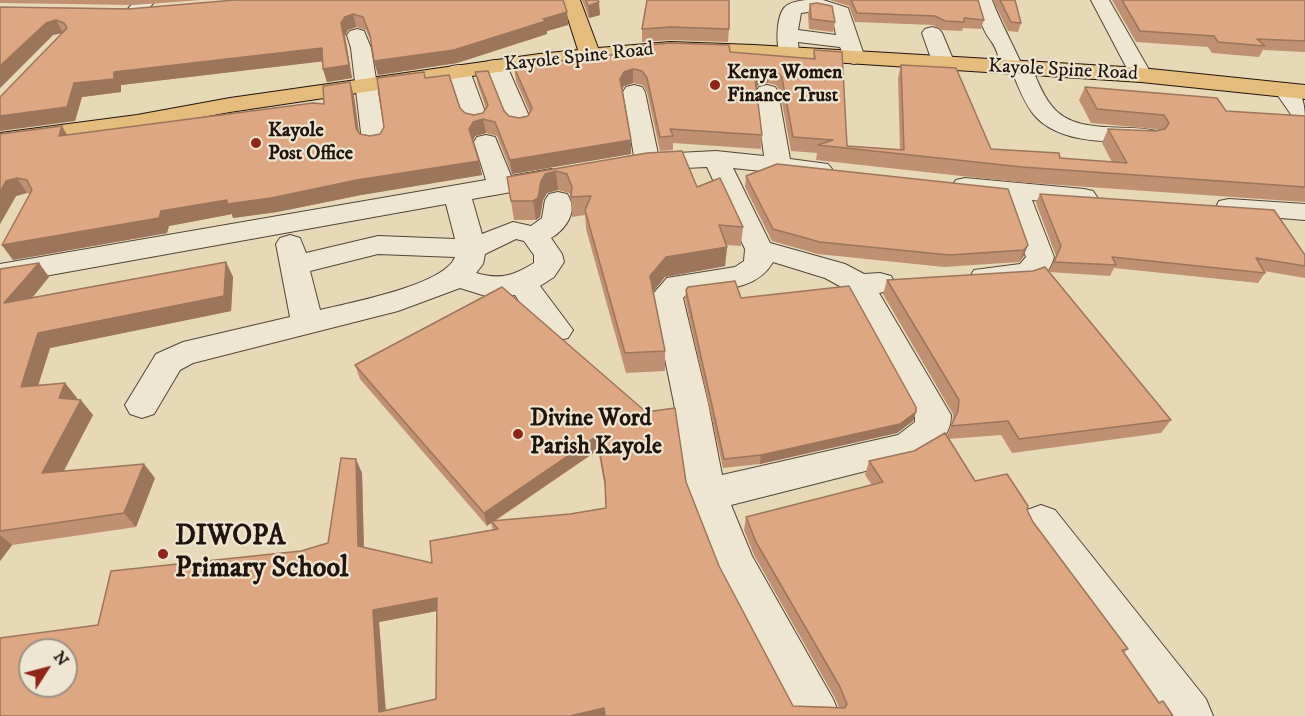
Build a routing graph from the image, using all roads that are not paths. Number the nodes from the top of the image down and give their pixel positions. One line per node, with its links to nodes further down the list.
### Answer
1 (571, 0): 12 (main road)
2 (983, 0): 16 (street)
3 (1100, 0): 18 (street)
4 (797, 3): 8 (street); 11 (street)
5 (140, 6): 6 (street); 7 (street)
6 (167, 11)
7 (111, 13)
8 (847, 28): 11 (main road, Kayole Spine Road); 13 (main road, Kayole Spine Road); 13 (street)
9 (932, 33): 14 (street)
10 (357, 34): 19 (street)
11 (788, 44): 12 (main road, Kayole Spine Road)
12 (590, 54): 15 (main road, Kayole Spine Road)
13 (889, 60): 14 (main road, Kayole Spine Road)
14 (944, 64): 16 (main road, Kayole Spine Road)
15 (496, 66): 17 (main road, Kayole Spine Road); 24 (street)
16 (1017, 68): 18 (main road, Kayole Spine Road); 25 (street)
17 (459, 71): 19 (main road, Kayole Spine Road); 35 (street)
18 (1141, 75): 20 (main road, Kayole Spine Road)
19 (365, 85): 26 (main road, Kayole Spine Road); 27 (street)
20 (1295, 91): 23 (street)
21 (634, 92): 29 (street)
22 (767, 92): 30 (street)
23 (1305, 118)
24 (520, 123)
25 (1148, 136)
26 (0, 140)
27 (374, 141)
28 (716, 159): 29 (street); 30 (street); 45 (street)
29 (646, 161): 31 (street)
30 (778, 165): 32 (street)
31 (615, 166)
32 (849, 173)
33 (570, 174): 35 (street)
34 (944, 184): 36 (street)
35 (501, 186): 37 (street)
36 (1016, 192): 38 (street); 49 (street)
37 (457, 195): 42 (street); 44 (street)
38 (1108, 199)
39 (558, 200): 43 (street)
40 (1201, 205): 41 (street)
41 (1305, 212)
42 (285, 225): 46 (street); 47 (street)
43 (534, 235): 44 (street); 51 (street)
44 (472, 249): 46 (street); 48 (street)
45 (759, 249): 52 (street); 56 (street)
46 (295, 266): 53 (street)
47 (0, 274)
48 (456, 277): 51 (street); 53 (street)
49 (958, 279)
50 (902, 282): 52 (street)
51 (522, 284): 54 (street)
52 (859, 284): 56 (street)
53 (307, 323): 55 (street)
54 (557, 330)
55 (142, 405)
56 (707, 495): 58 (street)
57 (1041, 522): 59 (street)
58 (816, 716)
59 (1189, 716)

